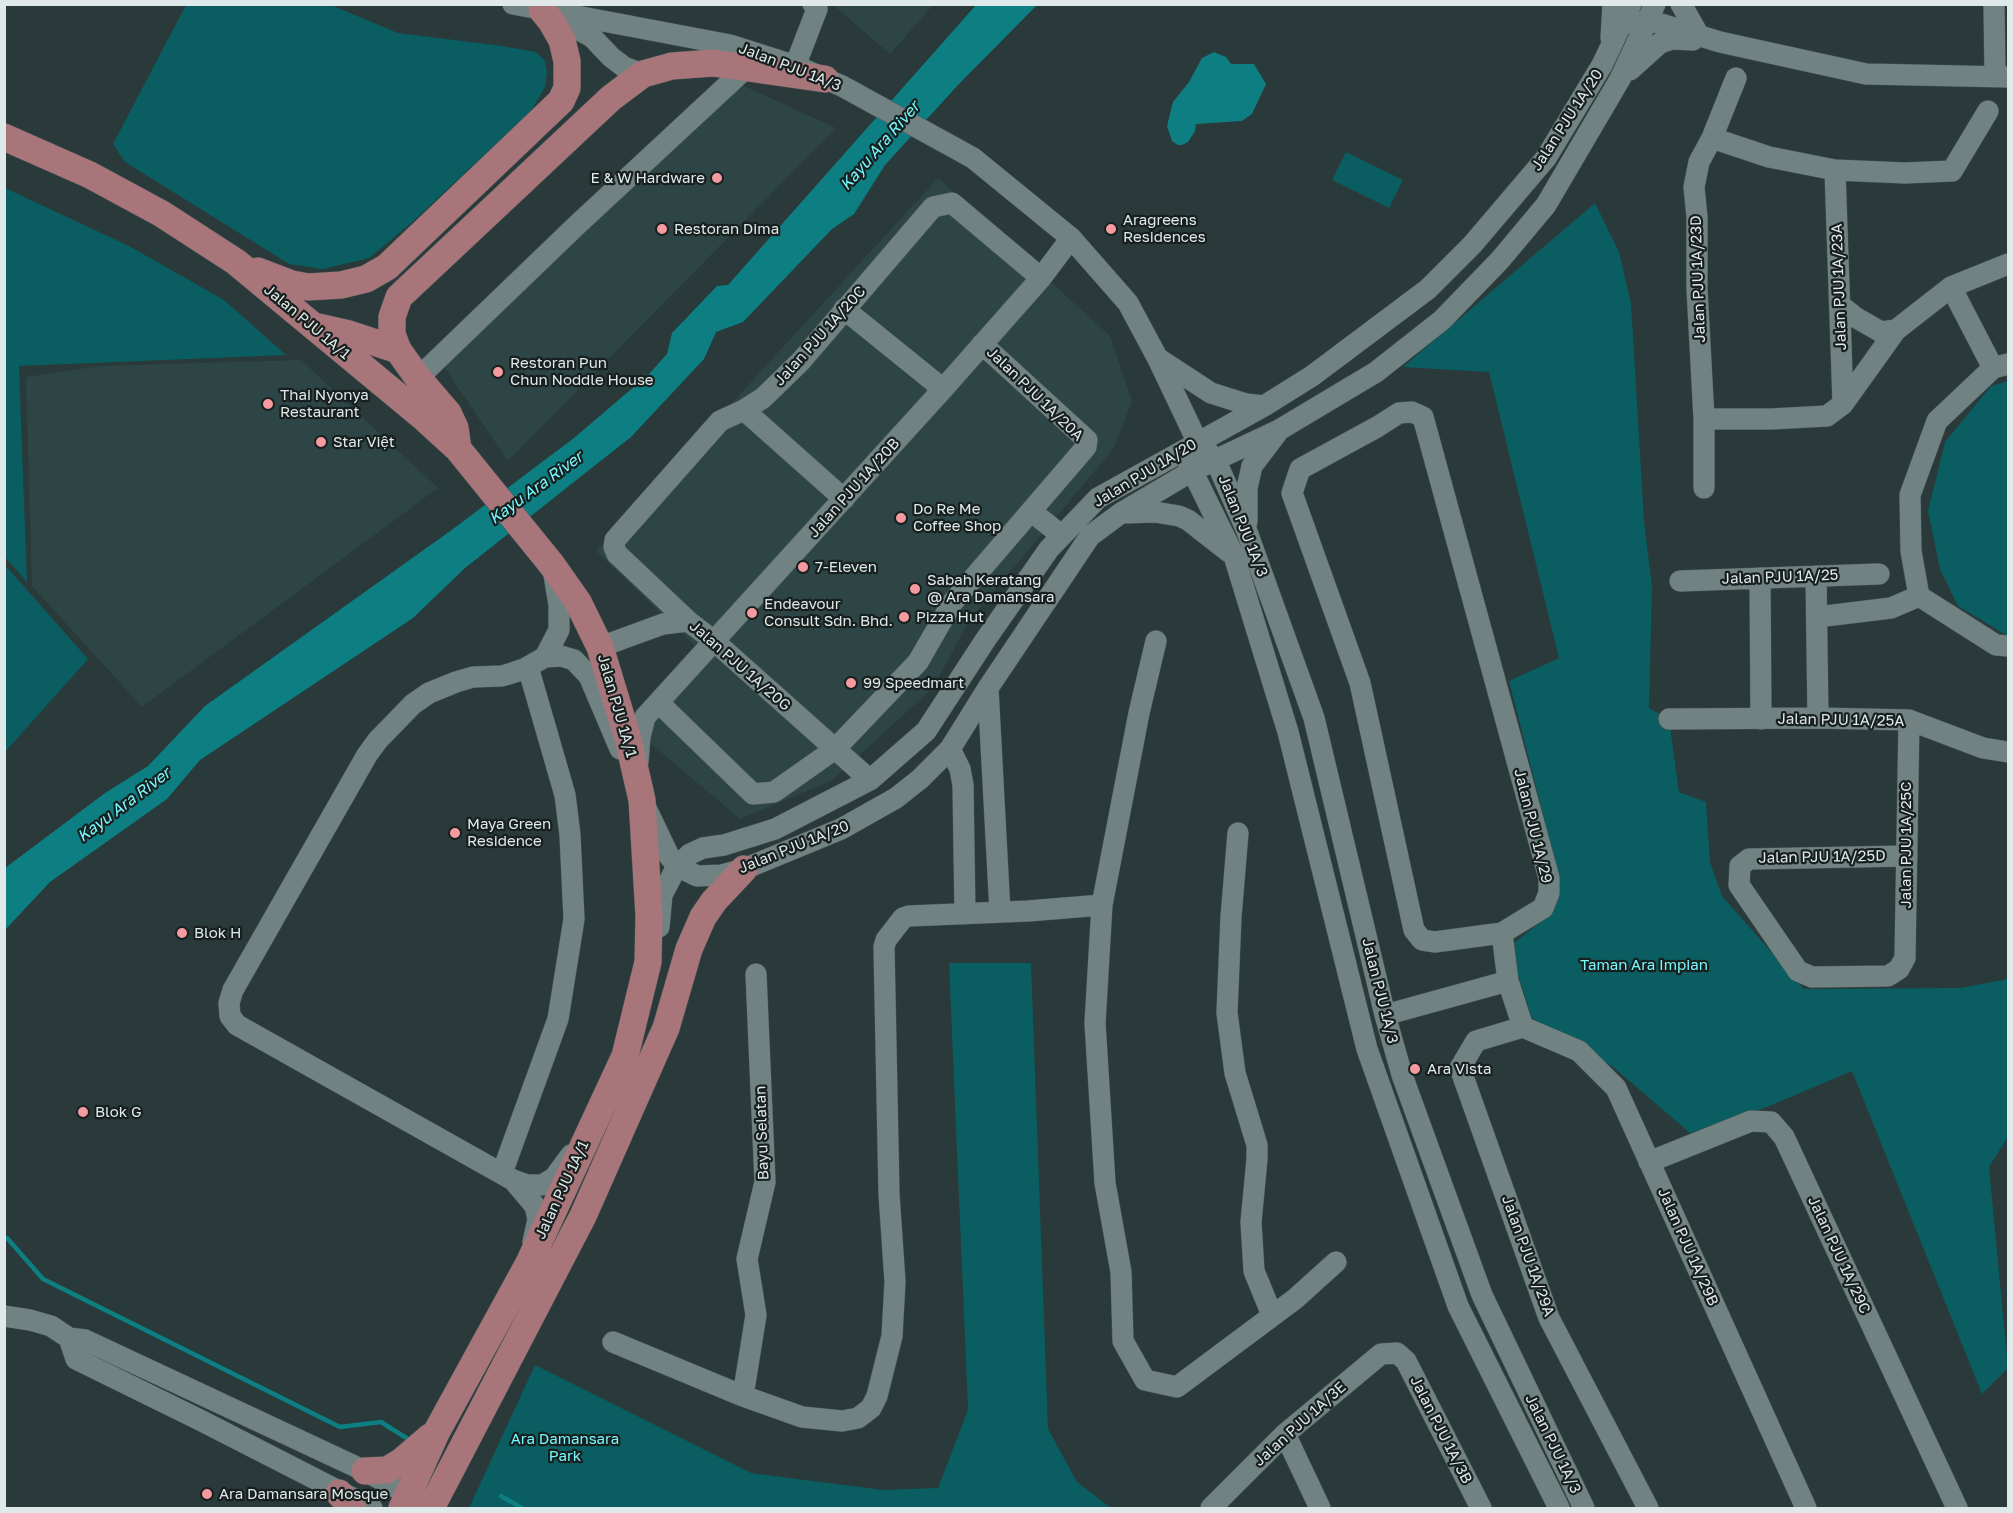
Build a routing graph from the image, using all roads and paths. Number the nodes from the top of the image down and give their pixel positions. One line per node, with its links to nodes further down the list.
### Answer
1 (513, 4): 7 (street, Jalan PJU 1A/3)
2 (813, 4): 13 (street)
3 (1613, 4): 11 (street)
4 (1631, 4): 11 (street, Jalan PJU 1A/20)
5 (1681, 4): 9 (street)
6 (1994, 4): 15 (street)
7 (542, 10): 13 (street, Jalan PJU 1A/3); 14 (street); 24 (main road)
8 (1651, 13): 9 (street); 11 (street); 17 (street, Jalan PJU 1A/20)
9 (1698, 34): 10 (street)
10 (1720, 42): 15 (street); 17 (street)
11 (1606, 58): 39 (street, Jalan PJU 1A/20)
12 (746, 68): 13 (main road); 14 (main road); 36 (street, Jalan PJU 1A/3)
13 (794, 70): 18 (main road)
14 (643, 74): 33 (main road)
15 (2002, 76)
16 (1736, 78): 21 (street, Jalan PJU 1A/23D)
17 (1620, 79): 42 (street, Jalan PJU 1A/20)
18 (834, 82): 23 (street, Jalan PJU 1A/3)
19 (1988, 111): 22 (street)
20 (4, 137): 24 (main road, Jalan PJU 1A/1)
21 (1712, 138): 22 (street); 41 (street, Jalan PJU 1A/23D)
22 (1835, 170): 28 (street, Jalan PJU 1A/23A)
23 (1071, 238): 26 (street, Jalan PJU 1A/20B); 34 (street, Jalan PJU 1A/3)
24 (236, 262): 30 (main road, Jalan PJU 1A/1)
25 (2008, 264): 27 (street)
26 (1041, 278): 29 (street, Jalan PJU 1A/20C); 32 (street, Jalan PJU 1A/20B)
27 (1952, 287): 31 (street); 35 (street)
28 (1840, 305): 31 (street); 38 (street, Jalan PJU 1A/23A)
29 (844, 309): 37 (street); 40 (street, Jalan PJU 1A/20C)
30 (312, 326): 33 (main road); 44 (main road, Jalan PJU 1A/1)
31 (1896, 330): 38 (street)
32 (982, 344): 37 (street, Jalan PJU 1A/20B); 49 (street, Jalan PJU 1A/20A)
33 (398, 350): 36 (main road)
34 (1158, 359): 39 (street); 43 (street, Jalan PJU 1A/3)
35 (2001, 365): 60 (street)
36 (418, 378): 44 (main road)
37 (943, 389): 48 (street, Jalan PJU 1A/20B)
38 (1843, 404): 41 (street)
39 (1264, 406): 43 (street, Jalan PJU 1A/20)
40 (744, 410): 48 (street); 53 (street, Jalan PJU 1A/20C)
41 (1704, 419): 47 (street, Jalan PJU 1A/23D)
42 (1279, 430): 45 (street, Jalan PJU 1A/20); 51 (street)
43 (1190, 445): 45 (street); 46 (street, Jalan PJU 1A/3); 52 (street, Jalan PJU 1A/20)
44 (460, 452): 55 (main road, Jalan PJU 1A/1)
45 (1215, 459): 46 (street, Jalan PJU 1A/20); 51 (street, Jalan PJU 1A/3)
46 (1192, 471): 50 (street, Jalan PJU 1A/20); 54 (street, Jalan PJU 1A/3)
47 (1704, 488)
48 (844, 499): 63 (street, Jalan PJU 1A/20B)
49 (1032, 512): 52 (street); 75 (street, Jalan PJU 1A/20A)
50 (1121, 513): 54 (street); 68 (street, Jalan PJU 1A/20)
51 (1246, 529): 90 (street, Jalan PJU 1A/3)
52 (1061, 535): 77 (street, Jalan PJU 1A/20)
53 (614, 547): 62 (street, Jalan PJU 1A/20G)
54 (1234, 556): 114 (street, Jalan PJU 1A/3)
55 (552, 565): 66 (main road, Jalan PJU 1A/1); 67 (street)
56 (1879, 574): 57 (street, Jalan PJU 1A/25)
57 (1816, 576): 58 (street, Jalan PJU 1A/25); 61 (street)
58 (1760, 578): 59 (street, Jalan PJU 1A/25); 72 (street)
59 (1680, 581)
60 (1919, 596): 61 (street); 65 (street)
61 (1817, 617): 70 (street)
62 (688, 621): 63 (street, Jalan PJU 1A/20G); 66 (street)
63 (714, 641): 69 (street, Jalan PJU 1A/20B); 75 (street, Jalan PJU 1A/20G)
64 (1156, 641): 83 (street)
65 (2008, 646)
66 (600, 647): 78 (main road, Jalan PJU 1A/1)
67 (536, 662): 78 (street); 95 (street); 95 (street)
68 (988, 688): 74 (street, Jalan PJU 1A/20); 84 (street)
69 (659, 703): 75 (street, Jalan PJU 1A/20A); 78 (street, Jalan PJU 1A/20B)
70 (1818, 718): 72 (street, Jalan PJU 1A/25A); 73 (street, Jalan PJU 1A/25A)
71 (1669, 719): 72 (street, Jalan PJU 1A/25A)
72 (1761, 719)
73 (1909, 720): 76 (street, Jalan PJU 1A/25A); 80 (street, Jalan PJU 1A/25C)
74 (950, 748): 82 (street, Jalan PJU 1A/20); 85 (street)
75 (835, 749): 77 (street, Jalan PJU 1A/20G)
76 (2008, 752)
77 (870, 780): 81 (street, Jalan PJU 1A/20)
78 (640, 787): 81 (street); 92 (main road, Jalan PJU 1A/1)
79 (1238, 833): 98 (street)
80 (1907, 856): 87 (street, Jalan PJU 1A/25C); 87 (street, Jalan PJU 1A/25D)
81 (677, 866): 82 (street, Jalan PJU 1A/20); 92 (street)
82 (744, 868): 109 (main road, Jalan PJU 1A/1)
83 (1102, 905): 84 (street); 98 (street)
84 (1000, 912): 85 (street)
85 (966, 914): 103 (street)
86 (1502, 933): 86 (street, Jalan PJU 1A/29); 89 (street)
87 (1899, 969)
88 (756, 974): 103 (street, Bayu Selatan)
89 (1508, 981): 90 (street); 91 (street)
90 (1384, 1015): 115 (street, Jalan PJU 1A/3)
91 (1523, 1027): 94 (street, Jalan PJU 1A/29B); 116 (street, Jalan PJU 1A/29A)
92 (625, 1056): 93 (main road, Jalan PJU 1A/1)
93 (591, 1128): 95 (street); 97 (main road, Jalan PJU 1A/1)
94 (1650, 1162): 117 (street, Jalan PJU 1A/29B); 118 (street, Jalan PJU 1A/29C)
95 (508, 1177): 97 (street)
96 (1336, 1262): 98 (street)
97 (529, 1263): 104 (main road, Jalan PJU 1A/1)
98 (1272, 1315)
99 (4, 1316): 100 (street)
100 (69, 1338): 106 (street); 107 (street)
101 (613, 1342): 103 (street)
102 (1397, 1353): 105 (street, Jalan PJU 1A/3E); 113 (street, Jalan PJU 1A/3B)
103 (743, 1396)
104 (437, 1431): 106 (main road); 108 (main road, Jalan PJU 1A/1)
105 (1285, 1434): 111 (street, Jalan PJU 1A/3E); 112 (street)
106 (365, 1471): 108 (street)
107 (346, 1501): 110 (street)
108 (405, 1501): 109 (street)
109 (432, 1507)
110 (372, 1509)
111 (1211, 1509)
112 (1320, 1509)
113 (1481, 1509)
114 (1559, 1509)
115 (1584, 1509)
116 (1648, 1509)
117 (1806, 1509)
118 (1958, 1509)

